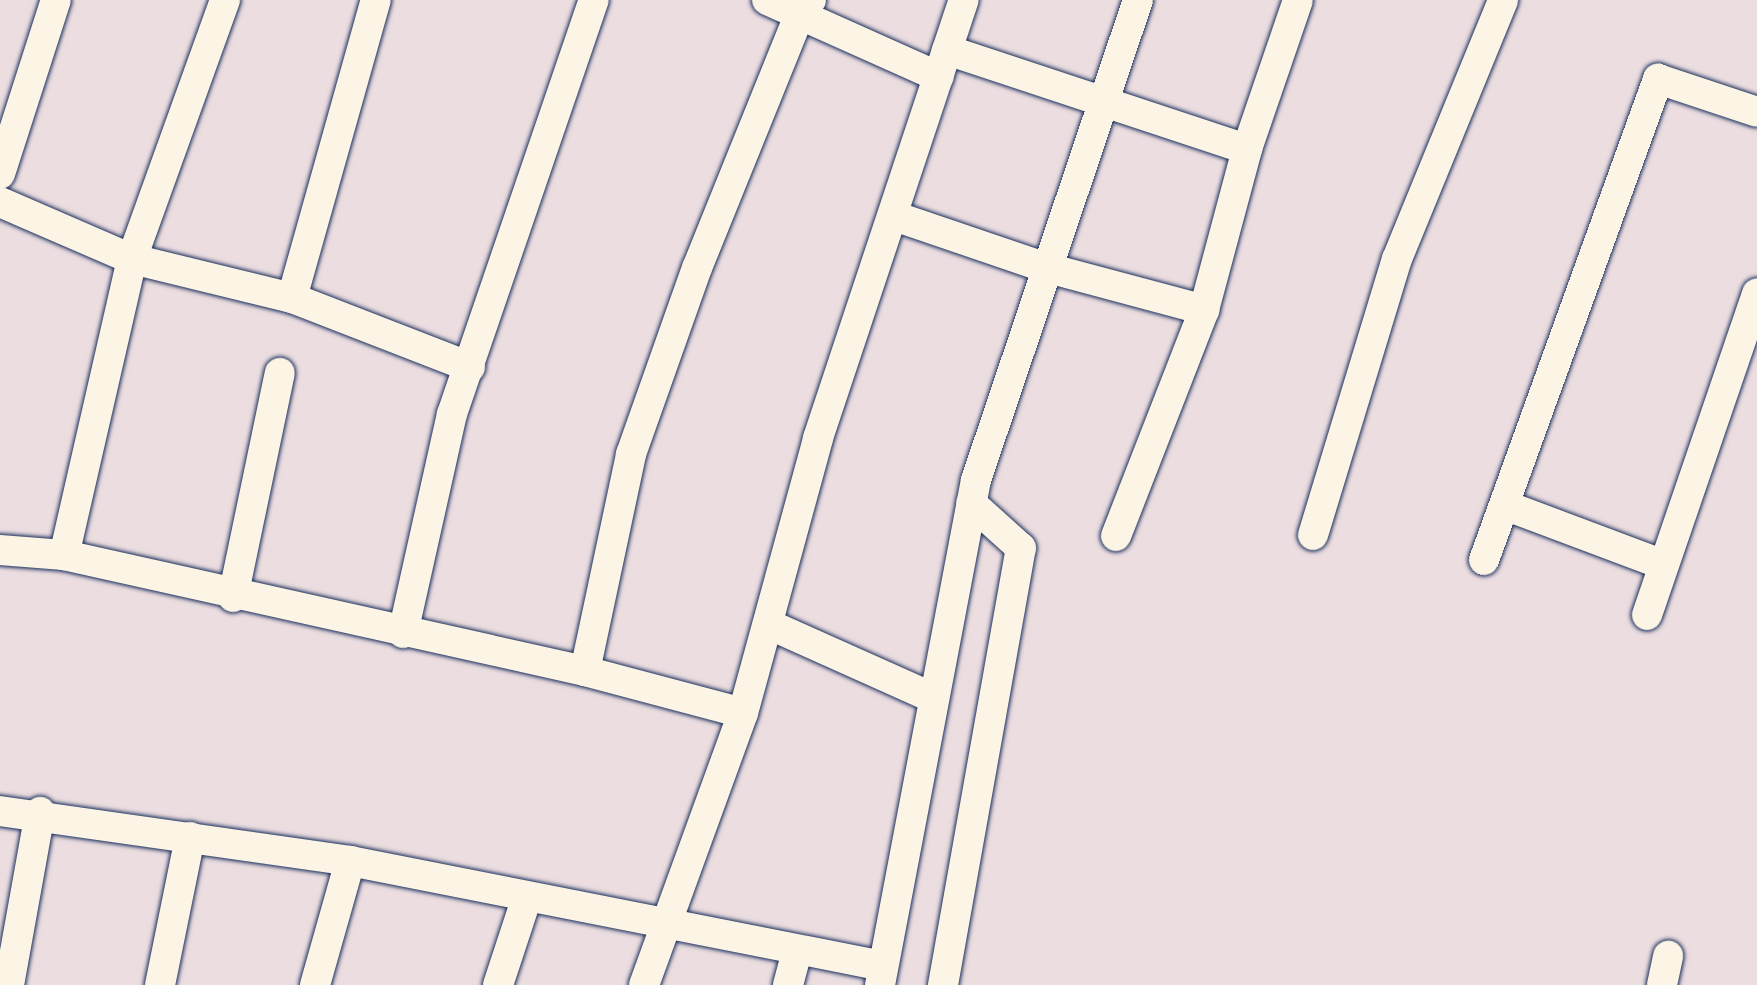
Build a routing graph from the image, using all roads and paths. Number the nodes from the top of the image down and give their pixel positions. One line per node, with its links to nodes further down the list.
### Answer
1 (56, 0): 15 (street)
2 (225, 0): 18 (street)
3 (376, 0): 21 (street)
4 (594, 0): 23 (street)
5 (767, 0): 10 (street)
6 (964, 0): 11 (street)
7 (1138, 0): 12 (street)
8 (1298, 0): 14 (street)
9 (1503, 0): 27 (street)
10 (805, 6): 11 (street); 37 (street)
11 (943, 64): 12 (street); 17 (street)
12 (1104, 104): 14 (street); 19 (street)
13 (1757, 112): 26 (street)
14 (1247, 149): 22 (street)
15 (0, 174)
16 (0, 202): 18 (street)
17 (894, 216): 19 (street); 35 (street)
18 (132, 259): 21 (street); 30 (street)
19 (1044, 267): 22 (street); 25 (street)
20 (1757, 293): 32 (street)
21 (292, 298): 23 (street)
22 (1204, 310): 28 (street)
23 (470, 368): 36 (street)
24 (280, 373): 33 (street)
25 (971, 503): 38 (street); 55 (street)
26 (1507, 506): 31 (street); 32 (street)
27 (1313, 534)
28 (1116, 536)
29 (0, 550): 30 (street)
30 (64, 555): 33 (street)
31 (1484, 560)
32 (1660, 563): 34 (street)
33 (233, 597): 36 (street)
34 (1647, 615)
35 (768, 624): 38 (street); 39 (street)
36 (403, 633): 37 (street)
37 (585, 671): 39 (street)
38 (931, 696): 48 (street)
39 (743, 713): 45 (street)
40 (0, 811): 41 (street)
41 (40, 812): 42 (street); 49 (street)
42 (190, 838): 43 (street); 50 (street)
43 (350, 861): 44 (street); 51 (street)
44 (526, 900): 45 (street); 52 (street)
45 (662, 923): 46 (street); 53 (street)
46 (797, 951): 48 (street); 54 (street)
47 (1668, 956): 56 (street)
48 (881, 975)
49 (9, 985)
50 (160, 985)
51 (315, 985)
52 (498, 985)
53 (644, 985)
54 (788, 985)
55 (944, 985)
56 (1662, 985)

